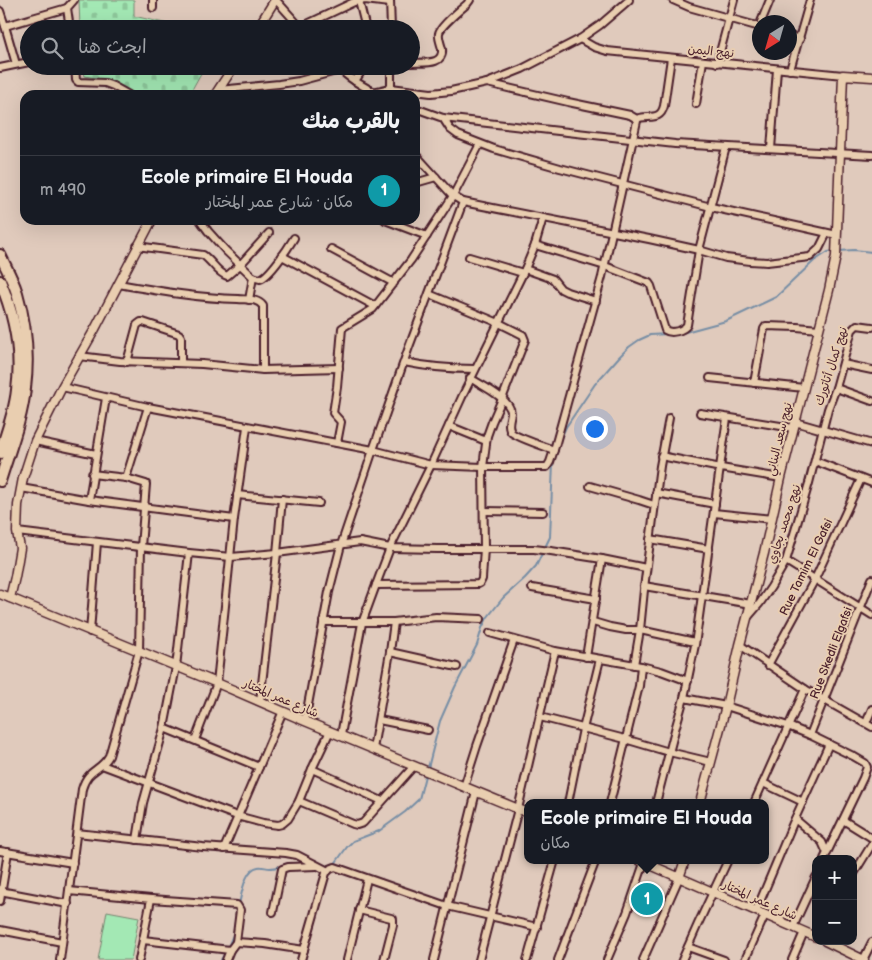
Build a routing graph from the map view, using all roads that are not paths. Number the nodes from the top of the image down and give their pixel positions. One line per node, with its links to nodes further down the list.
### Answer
1 (74, 0): 12 (street)
2 (154, 0): 13 (street)
3 (276, 0): 19 (street); 20 (street)
4 (470, 0): 33 (street)
5 (629, 0): 28 (street)
6 (673, 0): 16 (street)
7 (734, 0): 16 (street)
8 (770, 0): 15 (street)
9 (810, 0): 29 (street)
10 (359, 1): 11 (street); 21 (street); 22 (street)
11 (390, 1): 23 (street)
12 (67, 8): 17 (street); 18 (street)
13 (153, 8)
14 (0, 11): 26 (street)
15 (765, 15)
16 (728, 18): 25 (street); 34 (street)
17 (26, 20)
18 (69, 20)
19 (263, 20)
20 (295, 20)
21 (317, 20)
22 (364, 20)
23 (391, 20)
24 (20, 22): 26 (street)
25 (752, 25)
26 (5, 26): 35 (street)
27 (797, 38): 29 (street)
28 (580, 39): 30 (street, نهج اليمن); 48 (street)
29 (800, 39): 38 (street)
30 (671, 58): 31 (street, نهج اليمن); 60 (street)
31 (703, 61): 34 (street, نهج اليمن); 57 (street)
32 (20, 63): 35 (street)
33 (420, 63)
34 (716, 63): 37 (street, نهج اليمن)
35 (16, 64): 36 (street)
36 (0, 68)
37 (777, 68): 38 (street, نهج اليمن); 64 (street)
38 (790, 70): 45 (street, نهج اليمن)
39 (75, 75): 50 (street)
40 (228, 75): 51 (street)
41 (318, 75): 52 (street)
42 (348, 75): 47 (street)
43 (359, 75): 47 (street)
44 (391, 75): 49 (street)
45 (844, 75): 46 (street, نهج اليمن); 65 (street, نهج سعد البناني)
46 (872, 77)
47 (355, 81): 53 (street)
48 (487, 83): 56 (street); 60 (street)
49 (390, 88): 54 (street); 55 (street)
50 (120, 90)
51 (218, 90)
52 (232, 90)
53 (366, 90)
54 (380, 90)
55 (406, 90)
56 (420, 92)
57 (696, 104)
58 (420, 110): 59 (street)
59 (443, 118): 61 (street); 62 (street)
60 (636, 119): 61 (street)
61 (633, 139): 63 (street); 70 (street)
62 (480, 144): 70 (street); 71 (street)
63 (726, 147): 64 (street); 73 (street)
64 (771, 149): 65 (street)
65 (840, 152): 66 (street); 83 (street, نهج سعد البناني)
66 (872, 155)
67 (420, 159): 68 (street)
68 (436, 177): 69 (street); 71 (street)
69 (420, 182)
70 (623, 184): 73 (street); 78 (street)
71 (453, 196): 72 (street); 81 (street)
72 (463, 202): 74 (street); 98 (street)
73 (711, 206): 80 (street); 87 (street)
74 (543, 218): 78 (street); 84 (street)
75 (149, 225): 85 (street)
76 (204, 225): 91 (street)
77 (398, 225): 81 (street)
78 (612, 232): 87 (street); 92 (street)
79 (269, 233): 91 (street)
80 (827, 233): 83 (street); 87 (street)
81 (427, 236): 96 (street)
82 (294, 238): 89 (street)
83 (837, 239): 104 (street, نهج سعد البناني)
84 (535, 245): 92 (street); 93 (street)
85 (138, 246): 91 (street); 97 (street)
86 (332, 249): 96 (street)
87 (699, 250): 92 (street)
88 (0, 255): 148 (main road)
89 (282, 256): 94 (street); 101 (street)
90 (469, 258): 93 (street)
91 (240, 265): 94 (street)
92 (604, 266): 100 (street)
93 (524, 271): 100 (street); 102 (street)
94 (254, 276): 99 (street)
95 (0, 281): 137 (main road)
96 (394, 283): 101 (street)
97 (119, 284): 99 (street); 105 (street)
98 (429, 294): 102 (street); 107 (street)
99 (249, 300): 112 (street)
100 (596, 300): 136 (street)
101 (375, 306): 110 (street)
102 (498, 323): 111 (street); 121 (street)
103 (872, 327): 109 (street, نهج كمال أتاتورك)
104 (819, 329): 116 (street); 118 (street, نهج سعد البناني)
105 (79, 356): 106 (street); 117 (street)
106 (127, 362): 108 (street); 108 (street)
107 (404, 362): 111 (street); 135 (street)
108 (180, 364): 112 (street)
109 (843, 364): 113 (street); 119 (street, نهج كمال أتاتورك)
110 (339, 368): 112 (street); 134 (street)
111 (475, 369): 114 (street)
112 (263, 370)
113 (872, 370)
114 (470, 378): 121 (street); 129 (street)
115 (710, 378): 116 (street)
116 (754, 383): 118 (street)
117 (62, 387): 120 (street); 131 (street)
118 (804, 388): 127 (street, نهج سعد البناني)
119 (836, 388): 122 (street); 130 (street, نهج كمال أتاتورك)
120 (106, 398): 123 (street); 138 (street)
121 (502, 399): 132 (street); 136 (street)
122 (872, 401)
123 (148, 407): 128 (street); 145 (street)
124 (700, 413): 126 (street)
125 (669, 418): 139 (street)
126 (727, 418): 127 (street); 143 (street)
127 (794, 425): 130 (street); 146 (street, نهج سعد البناني)
128 (247, 426): 134 (street); 153 (street)
129 (449, 426): 132 (street); 141 (street)
130 (823, 430): 133 (street); 140 (street, نهج محمد بجاوي)
131 (35, 441): 138 (street); 151 (street)
132 (486, 441): 142 (street)
133 (872, 443)
134 (337, 444): 135 (street)
135 (372, 450): 141 (street); 168 (street)
136 (554, 450): 142 (street)
137 (0, 453)
138 (96, 454): 144 (street)
139 (662, 456): 143 (street); 152 (street)
140 (815, 461): 147 (street); 177 (street, نهج محمد بجاوي)
141 (431, 465): 142 (street); 170 (street)
142 (484, 467): 160 (street)
143 (720, 468): 146 (street); 157 (street)
144 (92, 474): 145 (street); 155 (street)
145 (126, 478): 159 (street)
146 (781, 478): 164 (street, نهج سعد البناني)
147 (861, 479): 149 (street); 179 (street, Rue Tamim El Gafsi)
148 (0, 481)
149 (872, 483)
150 (590, 486): 158 (street)
151 (21, 488): 155 (street); 165 (street)
152 (656, 493): 157 (street); 158 (street)
153 (237, 495): 154 (street); 163 (street)
154 (282, 499): 156 (street); 174 (street)
155 (89, 500): 159 (street)
156 (320, 503)
157 (715, 504): 162 (street)
158 (654, 506): 166 (street)
159 (145, 507): 163 (street); 169 (street)
160 (484, 511): 161 (street); 171 (street)
161 (543, 512)
162 (714, 513): 164 (street); 172 (street)
163 (234, 519): 175 (street)
164 (772, 519): 188 (street, نهج سعد البناني)
165 (17, 532): 167 (street); 186 (street)
166 (650, 539): 172 (street); 178 (street)
167 (97, 542): 169 (street); 198 (street)
168 (341, 545): 170 (street); 174 (street); 193 (street)
169 (141, 547): 173 (street); 203 (street)
170 (390, 548): 171 (street); 181 (street)
171 (484, 548): 176 (street); 181 (street)
172 (709, 549): 185 (street)
173 (189, 553): 175 (street); 210 (street)
174 (277, 553): 175 (street); 217 (street)
175 (231, 557): 213 (street)
176 (602, 560): 178 (street); 187 (street)
177 (786, 561): 179 (street); 191 (street, نهج محمد بجاوي)
178 (646, 568): 182 (street)
179 (815, 578): 189 (street); 208 (street, Rue Tamim El Gafsi)
180 (872, 579): 189 (street, Rue Skedli Elgafsi)
181 (376, 584): 196 (street)
182 (644, 586): 185 (street); 197 (street)
183 (532, 588): 187 (street)
184 (0, 594): 186 (street, شارع عمر المختار)
185 (702, 596): 188 (street); 201 (street)
186 (10, 598): 198 (street, شارع عمر المختار)
187 (596, 599): 195 (street)
188 (751, 604): 191 (street, نهج سعد البناني)
189 (860, 607): 190 (street); 216 (street, Rue Skedli Elgafsi)
190 (872, 615)
191 (748, 617): 202 (street, نهج سعد البناني)
192 (481, 619): 194 (street)
193 (323, 622): 196 (street); 223 (street)
194 (394, 622): 196 (street); 205 (street)
195 (593, 622): 197 (street); 206 (street)
196 (362, 623): 230 (street)
197 (640, 630): 201 (street); 209 (street)
198 (90, 632): 203 (street, شارع عمر المختار)
199 (490, 633): 200 (street)
200 (514, 640): 204 (street); 244 (street)
201 (695, 642): 212 (street)
202 (740, 645): 208 (street); 218 (street, نهج سعد البناني)
203 (139, 651): 210 (street, شارع عمر المختار); 238 (street)
204 (555, 651): 206 (street); 221 (street)
205 (390, 652): 211 (street); 222 (street)
206 (586, 657): 207 (street)
207 (600, 659): 209 (street); 227 (street)
208 (768, 665): 214 (street)
209 (638, 666): 212 (street); 232 (street)
210 (176, 667): 213 (street, شارع عمر المختار); 226 (street)
211 (457, 667)
212 (688, 681): 215 (street)
213 (217, 683): 217 (street, شارع عمر المختار); 233 (street)
214 (805, 689): 216 (street); 225 (street)
215 (684, 698): 218 (street); 236 (street)
216 (825, 700): 224 (street); 231 (street, Rue Skedli Elgafsi)
217 (260, 701): 220 (street, شارع عمر المختار)
218 (726, 706): 225 (street); 237 (street, نهج سعد البناني)
219 (872, 709): 224 (street)
220 (283, 711): 223 (street, شارع عمر المختار); 240 (street)
221 (540, 717): 227 (street); 254 (street)
222 (379, 720): 228 (street); 235 (street)
223 (305, 721): 229 (street, شارع عمر المختار)
224 (869, 725)
225 (788, 726): 231 (street); 243 (street)
226 (164, 728): 233 (street); 242 (street)
227 (583, 729): 232 (street); 246 (street)
228 (428, 730)
229 (330, 731): 230 (street, شارع عمر المختار); 241 (street)
230 (341, 735): 235 (street, شارع عمر المختار)
231 (810, 735): 234 (street)
232 (625, 739): 236 (street); 247 (street)
233 (195, 740): 240 (street)
234 (829, 744): 253 (street); 258 (street)
235 (373, 749): 239 (street, شارع عمر المختار)
236 (669, 752): 237 (street); 248 (street)
237 (711, 762): 249 (street, نهج سعد البناني)
238 (102, 765): 242 (street); 259 (street)
239 (414, 766): 244 (street, شارع عمر المختار); 252 (street)
240 (259, 767): 256 (street)
241 (312, 769): 251 (street); 252 (street)
242 (150, 782): 256 (street); 261 (street)
243 (763, 783): 250 (street); 253 (street)
244 (464, 787): 245 (street, شارع عمر المختار)
245 (476, 792): 254 (street, شارع عمر المختار); 287 (street)
246 (569, 799)
247 (611, 799)
248 (657, 799)
249 (701, 799)
250 (756, 799)
251 (299, 801): 252 (street); 256 (street)
252 (382, 802)
253 (802, 802): 257 (street)
254 (518, 809): 255 (street, شارع عمر المختار); 292 (street)
255 (524, 811)
256 (237, 816): 263 (street)
257 (795, 820): 267 (street); 289 (street)
258 (843, 820): 260 (street); 266 (street)
259 (77, 833): 261 (street); 268 (street)
260 (872, 838)
261 (137, 840): 263 (street)
262 (872, 844): 276 (street)
263 (224, 849): 275 (street)
264 (0, 851): 265 (street)
265 (8, 852): 268 (street); 281 (street)
266 (826, 855)
267 (826, 855)
268 (73, 863): 282 (street)
269 (554, 864): 293 (street)
270 (594, 864): 315 (street)
271 (642, 864): 316 (street)
272 (649, 864): 278 (street, شارع عمر المختار)
273 (684, 864): 278 (street)
274 (726, 864): 283 (street)
275 (318, 866): 277 (street); 290 (street)
276 (857, 868)
277 (328, 871): 279 (street); 305 (street)
278 (679, 878): 283 (street, شارع عمر المختار); 317 (street)
279 (367, 879): 287 (street); 288 (street)
280 (812, 886): 294 (street)
281 (1, 891): 285 (street); 286 (street)
282 (70, 891): 284 (street); 286 (street)
283 (713, 892): 289 (street, شارع عمر المختار); 303 (street)
284 (151, 899): 298 (street); 300 (street)
285 (0, 901)
286 (68, 904): 299 (street)
287 (447, 906): 292 (street); 312 (street)
288 (359, 910): 310 (street); 311 (street)
289 (756, 910): 291 (street, شارع عمر المختار)
290 (273, 912)
291 (765, 915): 294 (street, شارع عمر المختار); 320 (street)
292 (490, 917): 293 (street); 313 (street)
293 (537, 927): 314 (street)
294 (793, 927): 296 (street, شارع عمر المختار)
295 (0, 930): 299 (street)
296 (804, 932): 297 (street, شارع عمر المختار); 321 (street)
297 (812, 935)
298 (143, 940): 304 (street); 307 (street)
299 (62, 942): 306 (street)
300 (236, 942): 304 (street); 305 (street)
301 (872, 942): 322 (street)
302 (832, 945): 322 (street)
303 (688, 947): 318 (street); 319 (street)
304 (230, 950): 308 (street)
305 (304, 950): 309 (street)
306 (60, 960)
307 (140, 960)
308 (226, 960)
309 (301, 960)
310 (347, 960)
311 (384, 960)
312 (434, 960)
313 (479, 960)
314 (527, 960)
315 (558, 960)
316 (607, 960)
317 (643, 960)
318 (682, 960)
319 (724, 960)
320 (745, 960)
321 (792, 960)
322 (863, 960)

